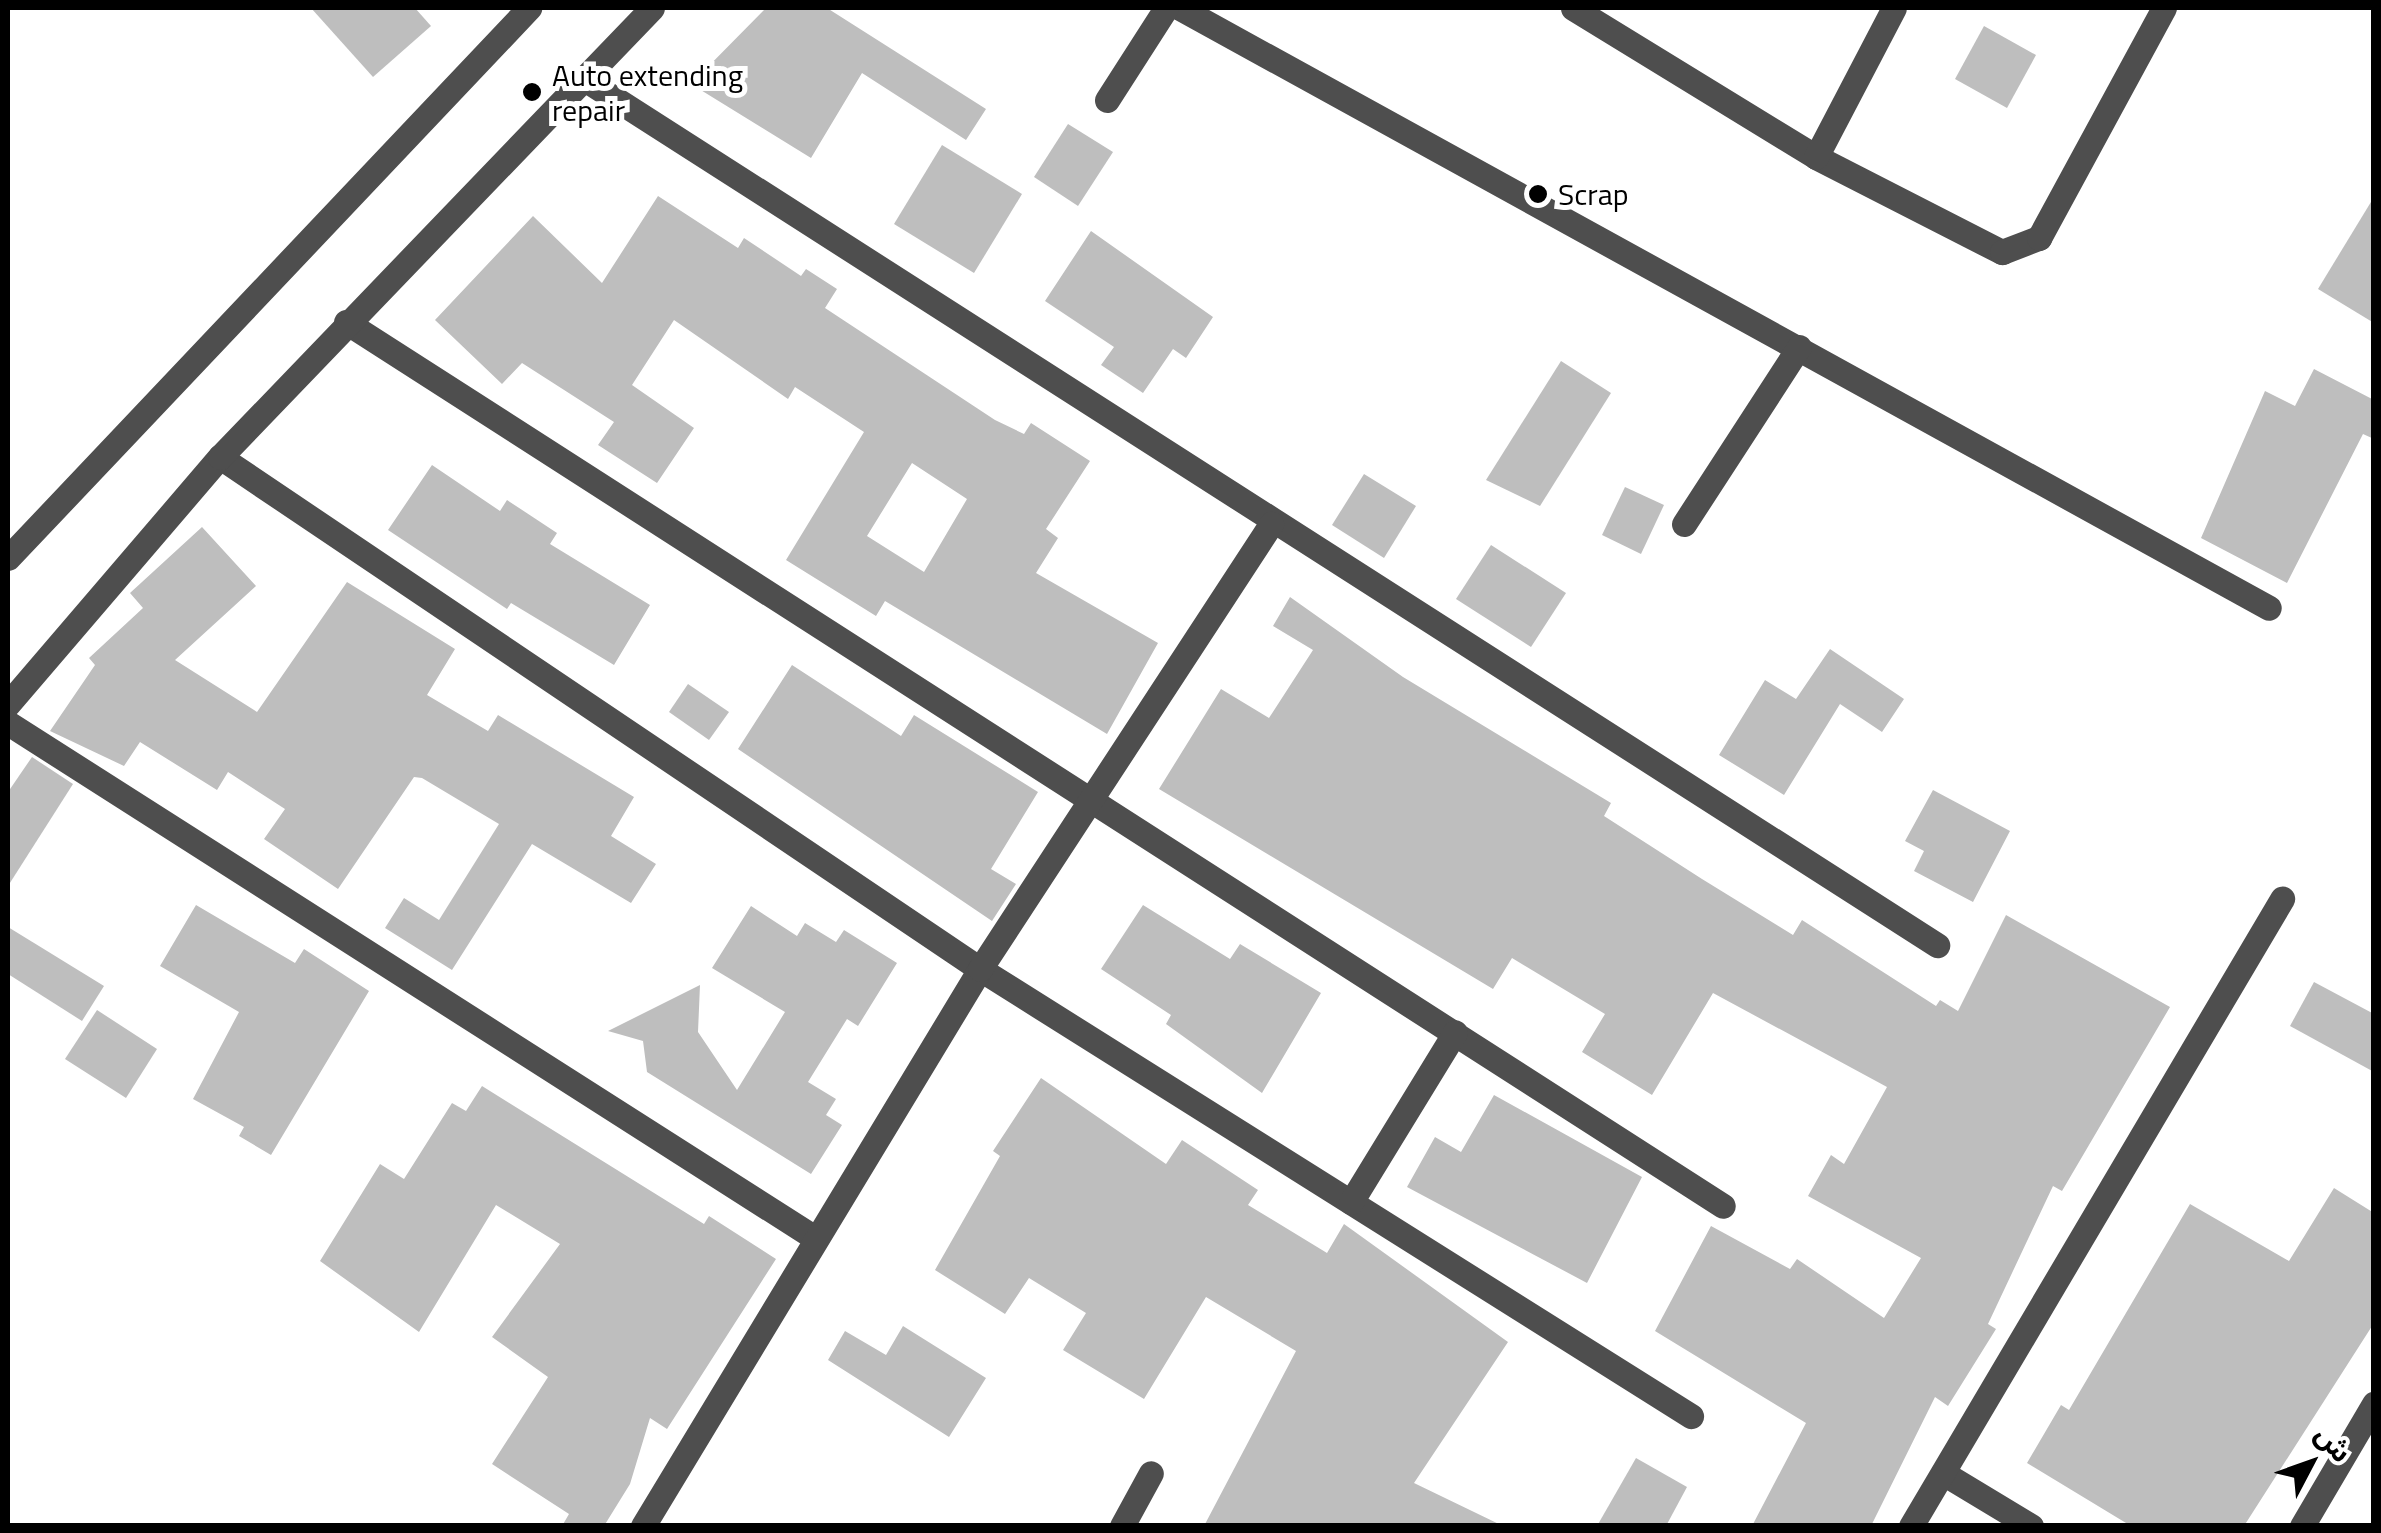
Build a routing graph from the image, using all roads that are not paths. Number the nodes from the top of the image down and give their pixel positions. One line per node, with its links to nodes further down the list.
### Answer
1 (529, 8): 16 (street)
2 (652, 8): 8 (street)
3 (1166, 8): 9 (street)
4 (1180, 8): 12 (street)
5 (1573, 8): 10 (street)
6 (1894, 8): 10 (street)
7 (2164, 8): 10 (street)
8 (589, 82): 11 (street); 14 (street)
9 (1107, 100)
10 (1816, 157)
11 (346, 322): 13 (street); 20 (street)
12 (1799, 346): 15 (street); 17 (street)
13 (220, 457): 18 (street); 23 (street)
14 (1272, 524): 20 (street); 22 (street)
15 (1684, 524)
16 (8, 558)
17 (2269, 608)
18 (8, 704)
19 (8, 723): 27 (street)
20 (1092, 796): 23 (street); 24 (street)
21 (2282, 899): 31 (street)
22 (1937, 944)
23 (980, 968): 25 (street); 27 (street)
24 (1455, 1032): 25 (street); 26 (street)
25 (1351, 1202): 29 (street)
26 (1723, 1206)
27 (815, 1238): 32 (street)
28 (2374, 1404): 36 (street)
29 (1691, 1416)
30 (1152, 1473): 33 (street)
31 (1943, 1473): 34 (street); 35 (street)
32 (643, 1526)
33 (1122, 1526)
34 (1911, 1526)
35 (2031, 1526)
36 (2302, 1526)

